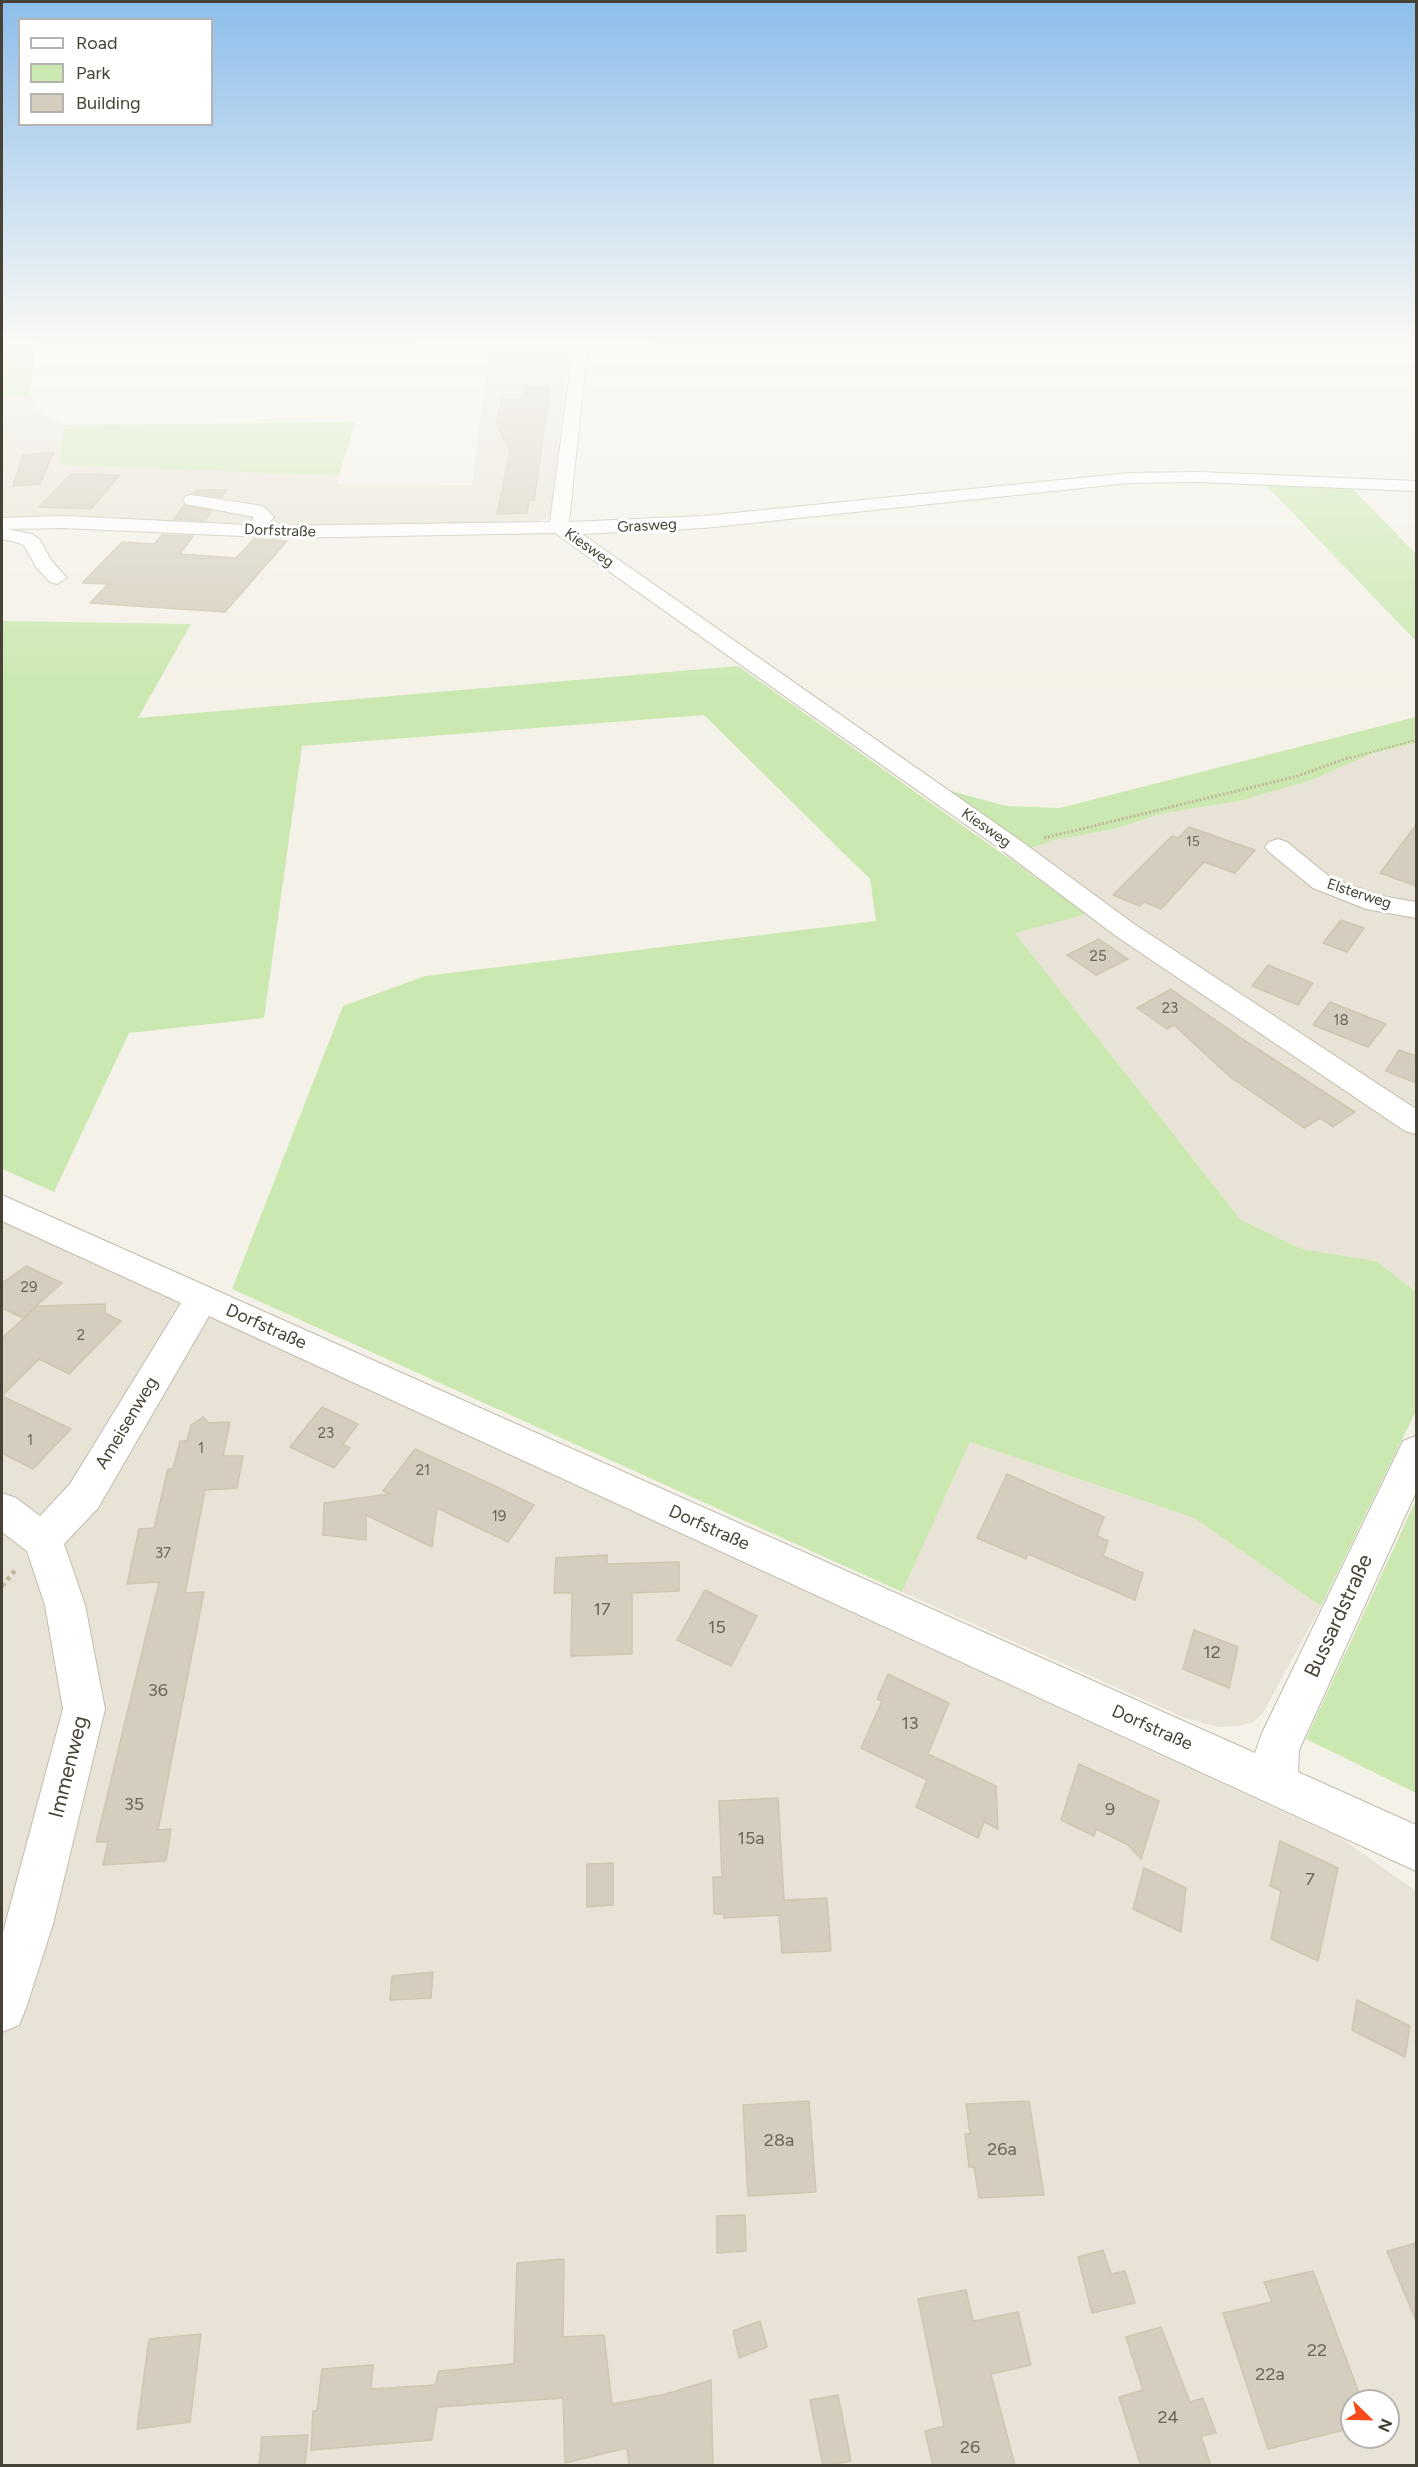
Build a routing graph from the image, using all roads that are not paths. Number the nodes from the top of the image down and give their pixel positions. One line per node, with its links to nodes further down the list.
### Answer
1 (567, 455): 5 (street)
2 (1416, 486): 5 (street, Grasweg)
3 (192, 500): 6 (street)
4 (2, 524): 6 (street, Dorfstraße)
5 (559, 527): 6 (street, Dorfstraße); 11 (street, Kiesweg)
6 (250, 530)
7 (2, 534): 8 (street)
8 (57, 578)
9 (1278, 847): 10 (street, Elsterweg)
10 (1416, 910)
11 (1416, 1123)
12 (2, 1207): 13 (street, Dorfstraße)
13 (201, 1298): 16 (street, Ameisenweg); 17 (street, Dorfstraße)
14 (1416, 1452): 17 (street, Bussardstraße)
15 (2, 1510): 16 (street)
16 (43, 1539): 19 (street, Immenweg)
17 (1275, 1784): 18 (street, Dorfstraße)
18 (1416, 1848)
19 (2, 2008)

